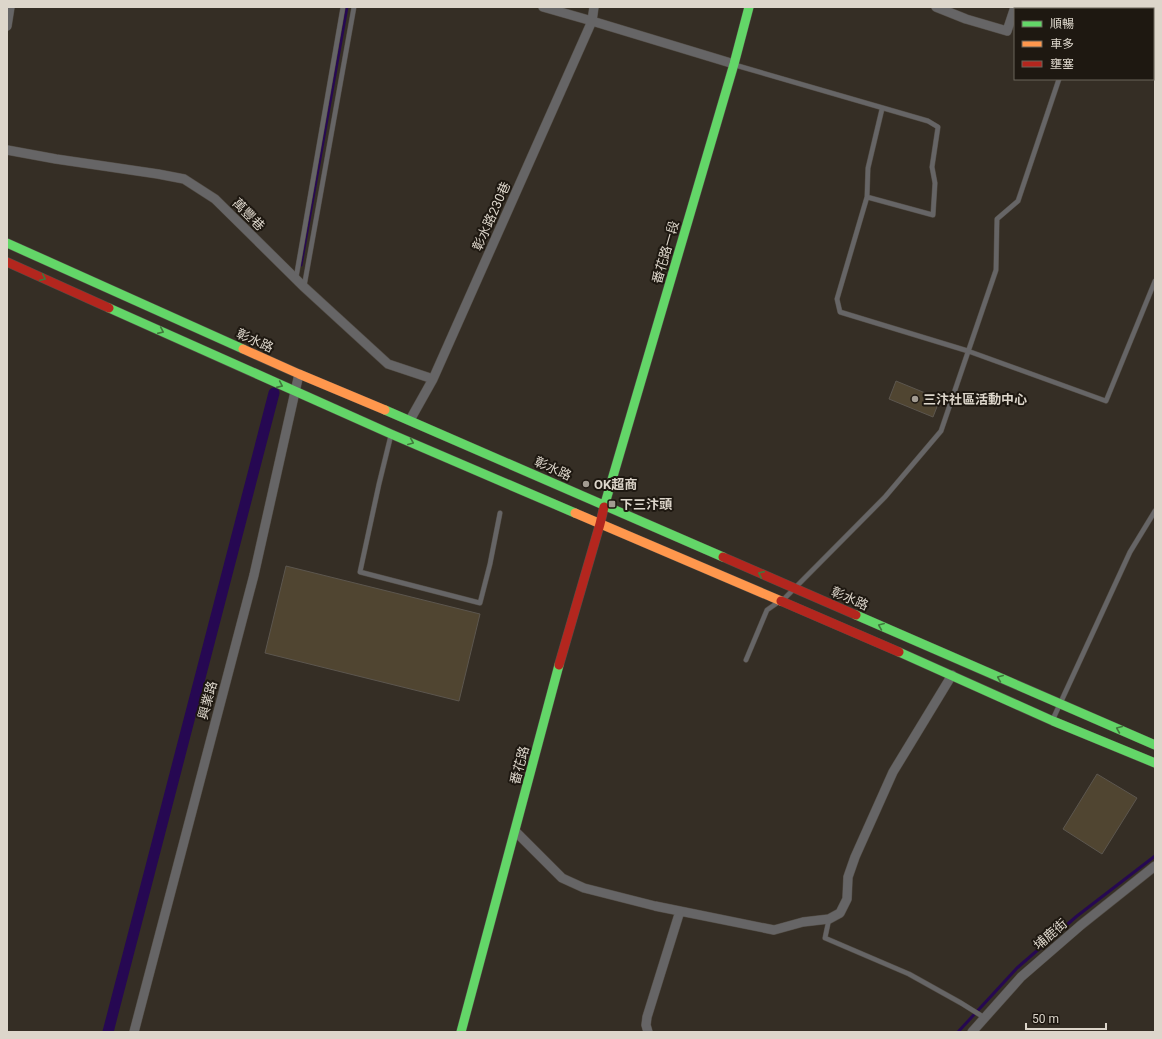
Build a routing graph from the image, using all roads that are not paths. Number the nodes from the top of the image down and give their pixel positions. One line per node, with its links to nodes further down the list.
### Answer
1 (10, 7): 10 (street)
2 (344, 7): 18 (lane)
3 (354, 7): 20 (lane)
4 (543, 7): 9 (street)
5 (594, 7): 9 (street)
6 (749, 7): 11 (main road, 番花路一段)
7 (936, 7): 8 (street)
8 (1014, 10)
9 (592, 21): 11 (street); 23 (street, 彰水路230巷)
10 (7, 26)
11 (734, 64): 13 (lane); 27 (main road, 番花路一段)
12 (1059, 80): 21 (lane)
13 (882, 109): 15 (lane); 15 (lane)
14 (7, 150): 18 (street, 萬豐巷)
15 (867, 197): 21 (lane)
16 (7, 243): 22 (main road, 彰水路)
17 (7, 262): 24 (main road, one-way to 24)
18 (296, 278): 20 (street, 萬豐巷)
19 (1155, 281): 21 (lane)
20 (304, 287): 23 (street, 萬豐巷)
21 (968, 351): 31 (lane)
22 (299, 374): 24 (street, 興業路); 25 (main road, 彰水路)
23 (432, 378): 25 (street, 彰水路230巷)
24 (295, 391): 26 (main road); 44 (street, 興業路)
25 (410, 420): 27 (main road, 彰水路)
26 (391, 434): 29 (lane); 30 (main road, one-way to 30)
27 (604, 505): 30 (main road, 番花路); 31 (main road, 彰水路, one-way to 27)
28 (1155, 511): 35 (lane)
29 (500, 513)
30 (600, 524): 32 (main road); 39 (main road, 番花路)
31 (795, 589): 32 (lane); 35 (main road, 彰水路, one-way to 31)
32 (782, 601): 33 (lane); 34 (main road)
33 (746, 660)
34 (952, 674): 36 (main road); 42 (street)
35 (1060, 704): 36 (lane); 37 (main road, 彰水路, one-way to 35)
36 (1052, 721): 38 (main road)
37 (1155, 745)
38 (1155, 763)
39 (515, 831): 41 (street); 45 (main road, 番花路)
40 (1155, 866): 43 (street, 埔鹿街)
41 (680, 910): 42 (street); 46 (street)
42 (829, 919): 43 (lane)
43 (985, 1018): 47 (street, 埔鹿街)
44 (134, 1032)
45 (462, 1032)
46 (648, 1032)
47 (972, 1032)

